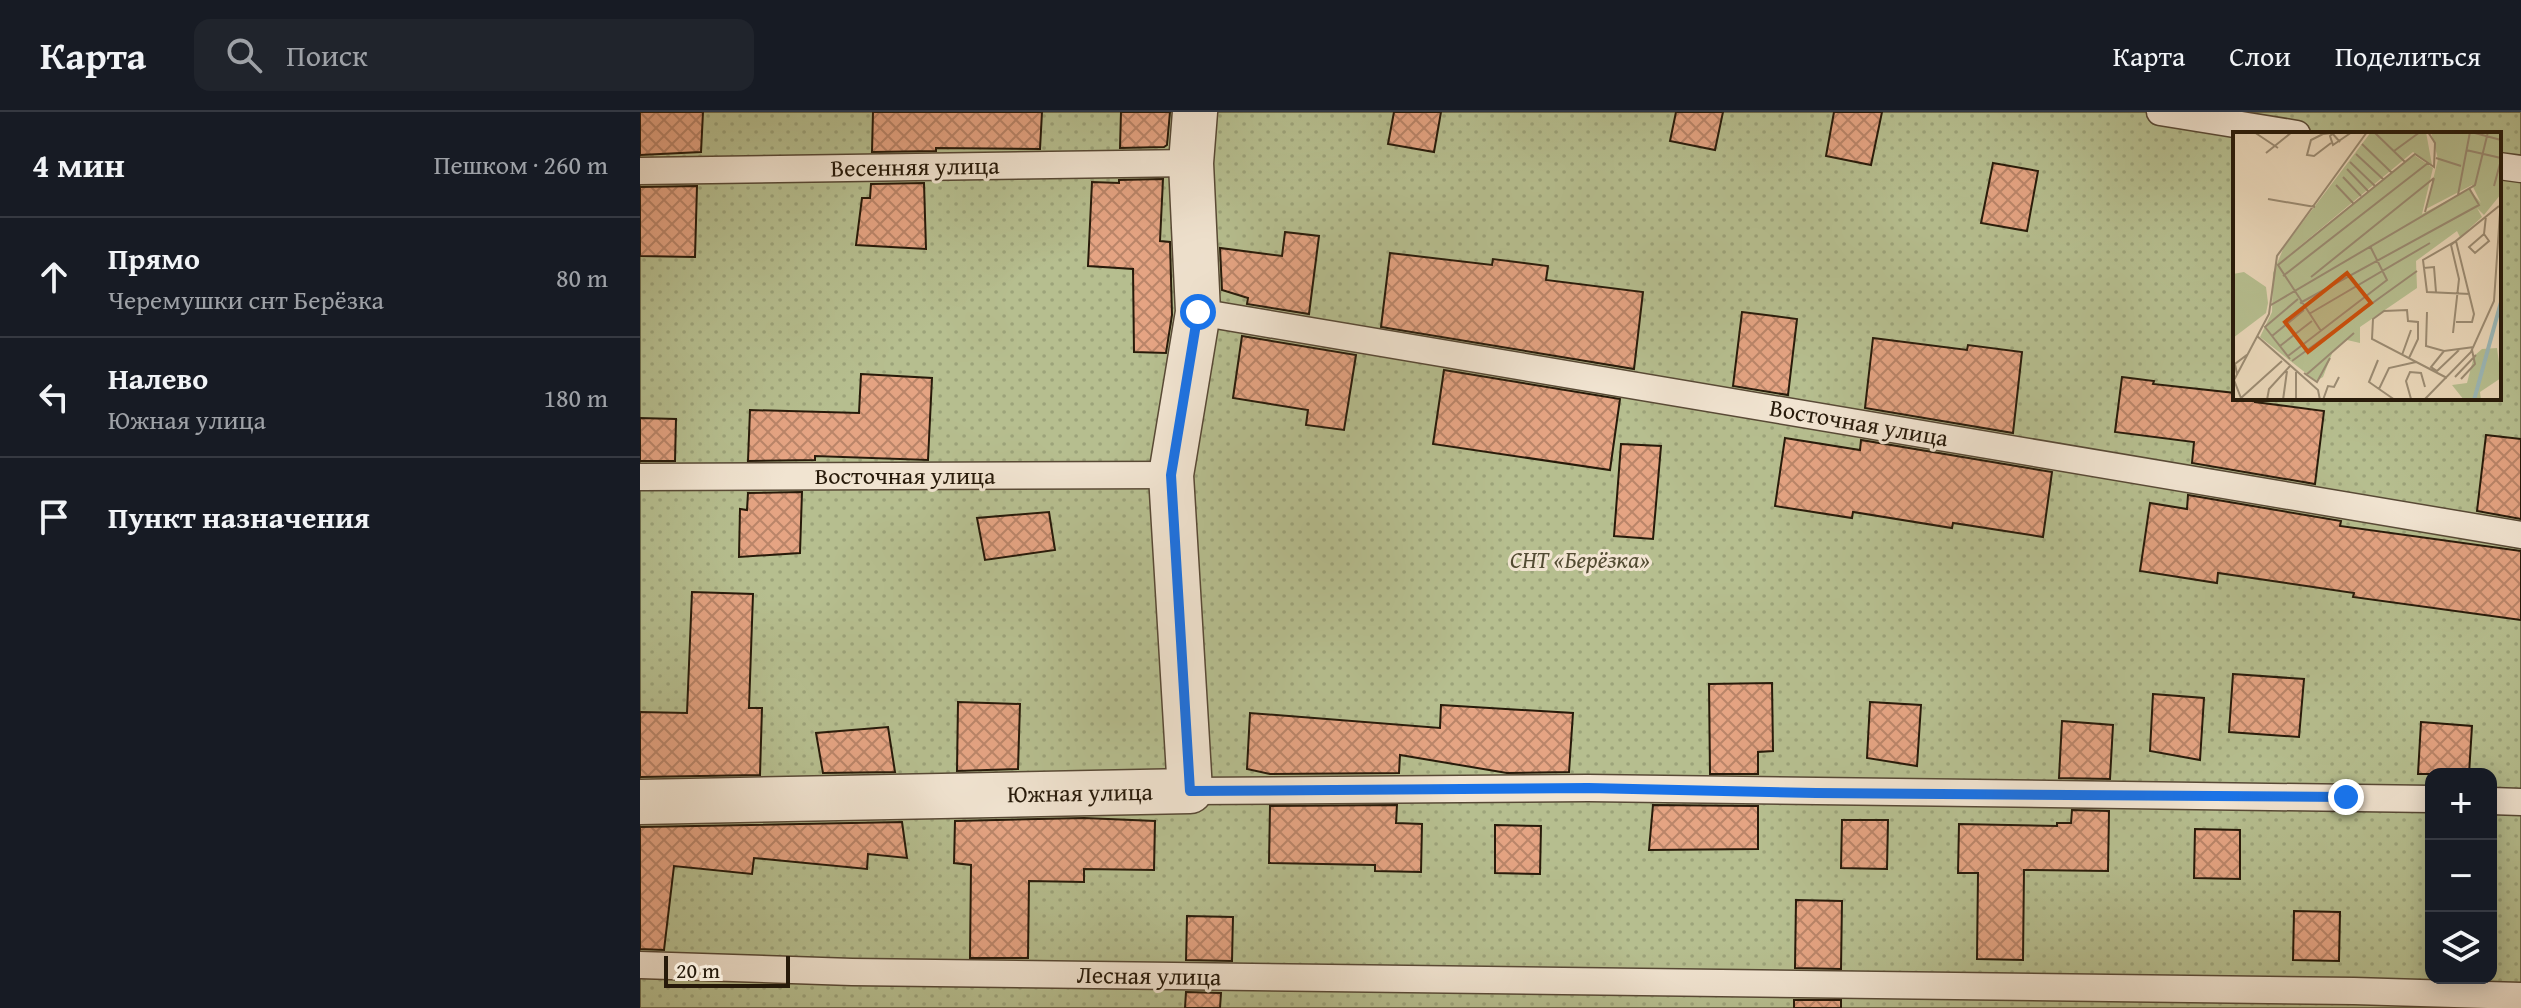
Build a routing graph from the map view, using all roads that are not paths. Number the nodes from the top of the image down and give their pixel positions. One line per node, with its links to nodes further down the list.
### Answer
1 (1195, 112): 4 (street)
2 (2160, 112): 3 (lane)
3 (2285, 132)
4 (1191, 163): 7 (lane, Весенняя улица); 8 (street)
5 (2501, 166): 6 (lane)
6 (2521, 169)
7 (640, 171)
8 (1198, 312): 9 (street); 11 (lane, Восточная улица)
9 (1171, 475): 10 (lane, Восточная улица); 12 (street)
10 (640, 477)
11 (2521, 535)
12 (1190, 791): 13 (lane, Южная улица); 15 (street, Южная улица)
13 (2425, 799)
14 (2497, 801): 16 (lane)
15 (640, 802)
16 (2521, 802)
17 (640, 965): 18 (lane, Лесная улица)
18 (2521, 996)

